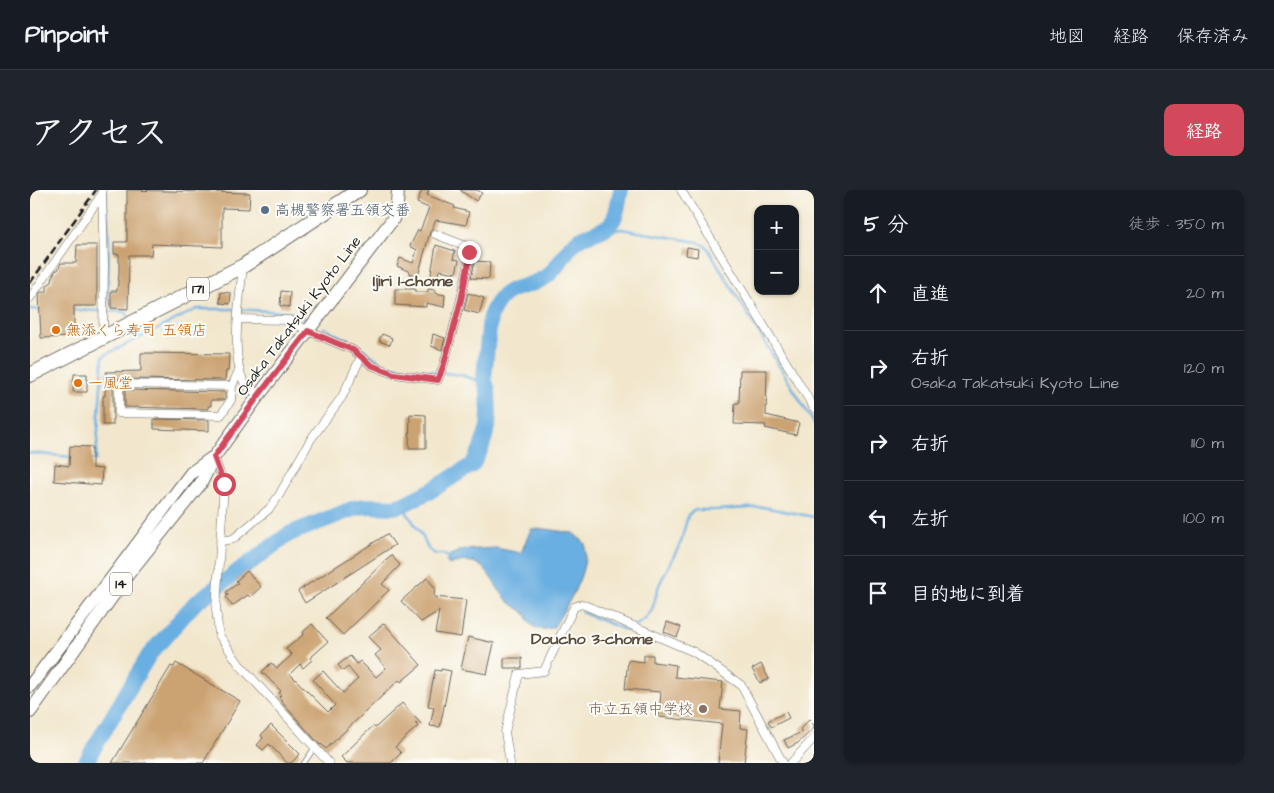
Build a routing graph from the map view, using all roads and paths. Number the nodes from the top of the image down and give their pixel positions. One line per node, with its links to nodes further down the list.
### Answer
1 (359, 190): 6 (highway, 171)
2 (398, 190): 9 (main road, Osaka Takatsuki Kyoto Line / 14)
3 (681, 190): 16 (street)
4 (103, 192): 7 (street); 10 (street)
5 (435, 234): 11 (street)
6 (243, 266): 8 (street); 10 (highway, 171)
7 (30, 298)
8 (239, 317): 9 (street); 12 (street)
9 (308, 331): 11 (street); 15 (main road, Osaka Takatsuki Kyoto Line / 14)
10 (103, 338): 13 (highway, 171)
11 (361, 357): 18 (street)
12 (239, 370): 14 (street); 15 (street)
13 (30, 375)
14 (232, 386): 14 (street)
15 (259, 395): 17 (main road, Osaka Takatsuki Kyoto Line / 14)
16 (814, 408)
17 (214, 457): 18 (street); 19 (main road, Osaka Takatsuki Kyoto Line / 14); 20 (main road, Osaka Takatsuki Kyoto Line / 14)
18 (221, 541): 22 (street)
19 (30, 686)
20 (30, 712)
21 (814, 738): 27 (street)
22 (315, 747): 23 (lane); 24 (street)
23 (304, 763)
24 (329, 763)
25 (510, 763): 26 (street)
26 (783, 763)
27 (791, 763)

